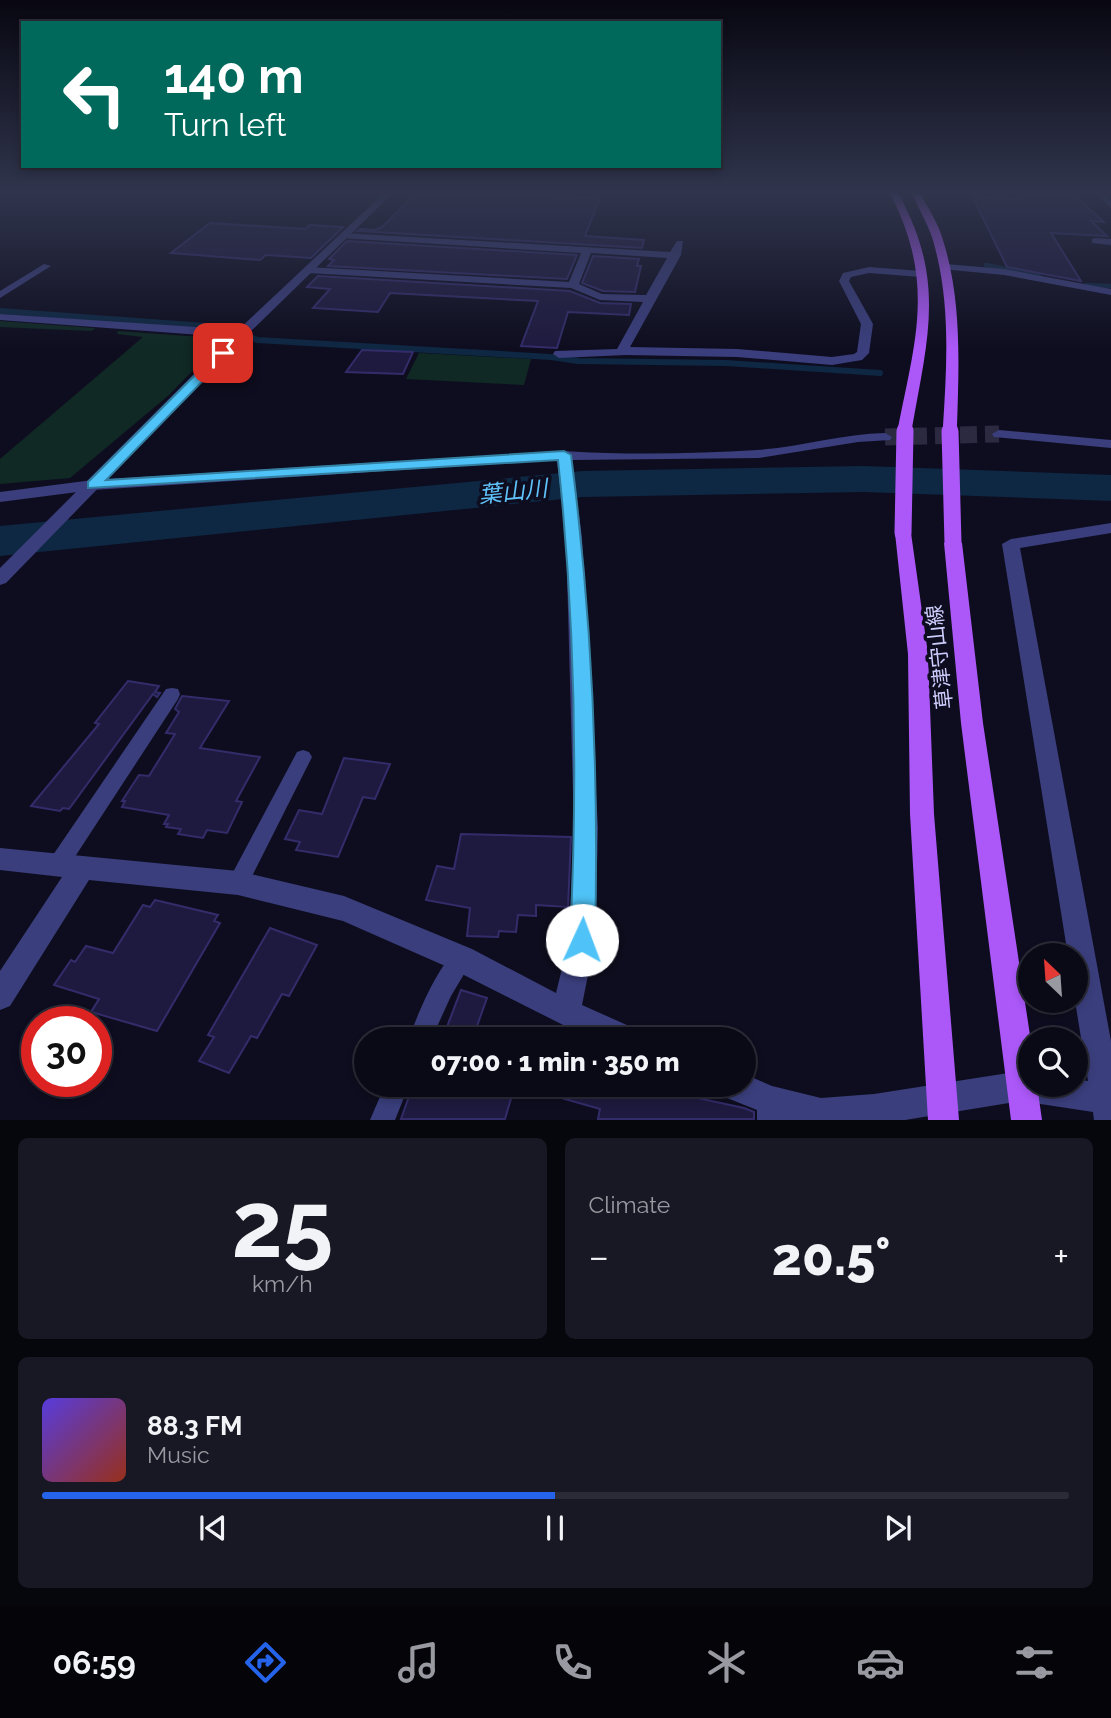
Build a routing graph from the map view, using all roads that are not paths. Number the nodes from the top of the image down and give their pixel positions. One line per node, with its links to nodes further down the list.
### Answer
1 (333, 245): 8 (street)
2 (505, 245): 5 (street)
3 (916, 245): 9 (main road, 草津守山線)
4 (940, 245): 7 (main road, 草津守山線)
5 (587, 250): 10 (street); 13 (street)
6 (47, 266): 12 (lane)
7 (946, 267): 11 (street); 36 (main road, 草津守山線, bridge)
8 (308, 270): 10 (street); 15 (street)
9 (921, 274): 16 (street); 43 (main road, 草津守山線, bridge)
10 (573, 285): 13 (street)
11 (1111, 292)
12 (0, 295)
13 (652, 299): 16 (street)
14 (0, 317): 15 (street)
15 (241, 334): 22 (street)
16 (622, 351): 17 (street)
17 (559, 354)
18 (999, 434): 20 (street)
19 (885, 437): 21 (street)
20 (1111, 444)
21 (564, 455): 22 (street); 33 (street)
22 (90, 488): 23 (street); 25 (street)
23 (0, 497)
24 (1111, 528): 42 (street)
25 (3, 576)
26 (172, 694): 29 (lane)
27 (303, 757): 30 (lane)
28 (0, 859): 29 (street)
29 (71, 866): 30 (street); 32 (street)
30 (238, 883): 31 (street)
31 (461, 959): 33 (street); 34 (lane)
32 (0, 996)
33 (566, 1013): 35 (street)
34 (425, 1027)
35 (598, 1027)
36 (1018, 1064)
37 (1018, 1087): 43 (street)
38 (392, 1097): 45 (lane)
39 (752, 1097): 44 (street)
40 (1023, 1097): 46 (main road, 草津守山線)
41 (1069, 1097): 42 (street)
42 (1109, 1106)
43 (943, 1109): 44 (street)
44 (772, 1110)
45 (382, 1119)
46 (1027, 1119)

